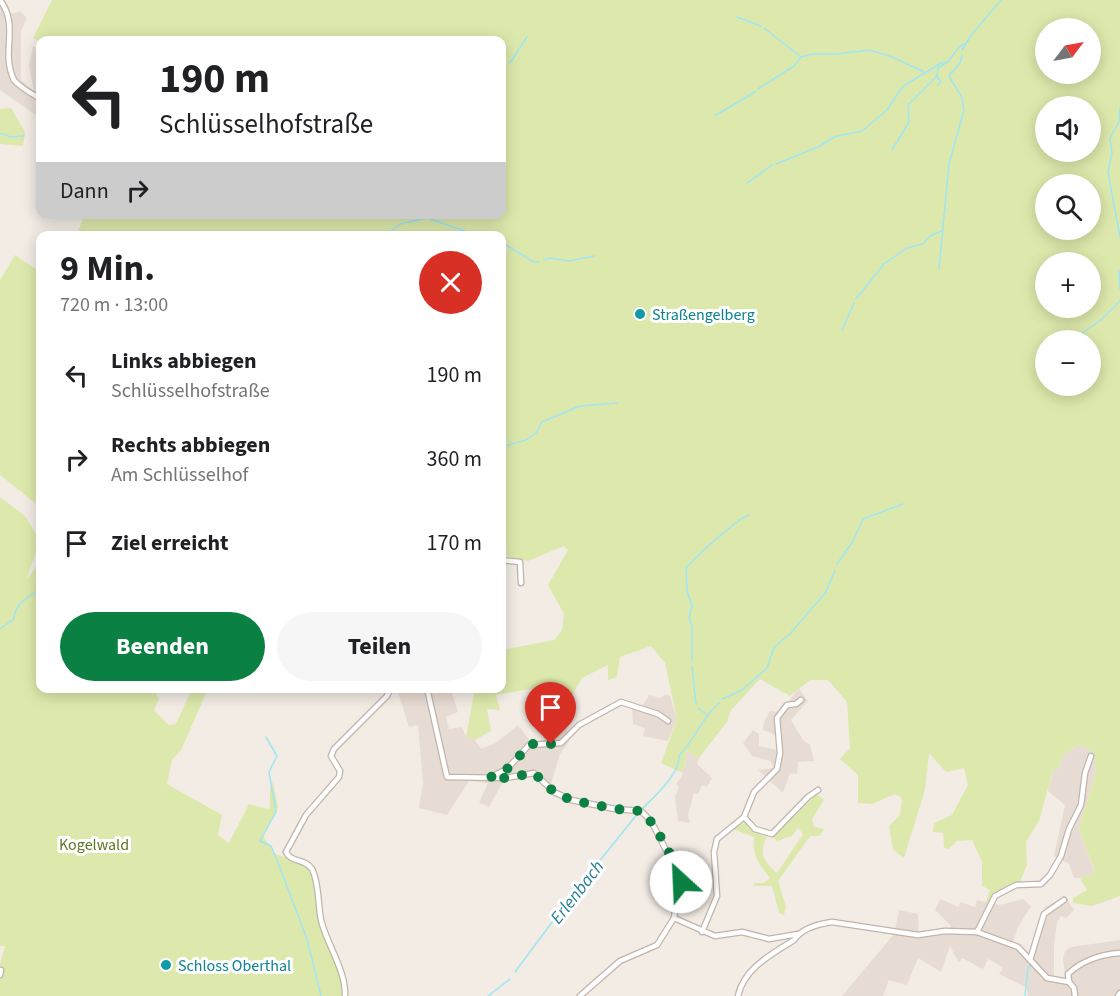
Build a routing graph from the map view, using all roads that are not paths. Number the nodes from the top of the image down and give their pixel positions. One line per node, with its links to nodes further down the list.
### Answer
1 (0, 0): 2 (street)
2 (36, 96)
3 (506, 561): 4 (street)
4 (521, 583)
5 (388, 693): 21 (street)
6 (428, 693): 10 (street)
7 (801, 700): 12 (street)
8 (668, 721): 10 (street)
9 (1091, 756): 16 (street)
10 (489, 778): 14 (street)
11 (818, 790): 12 (street)
12 (744, 818): 15 (street)
13 (1064, 900): 19 (street)
14 (674, 918): 15 (street); 22 (street)
15 (702, 932): 17 (street)
16 (977, 932): 17 (street); 19 (street)
17 (798, 934): 23 (street)
18 (1120, 953): 20 (street)
19 (1030, 960): 20 (street)
20 (1069, 982): 24 (street)
21 (345, 996)
22 (580, 996)
23 (738, 996)
24 (1075, 996)

